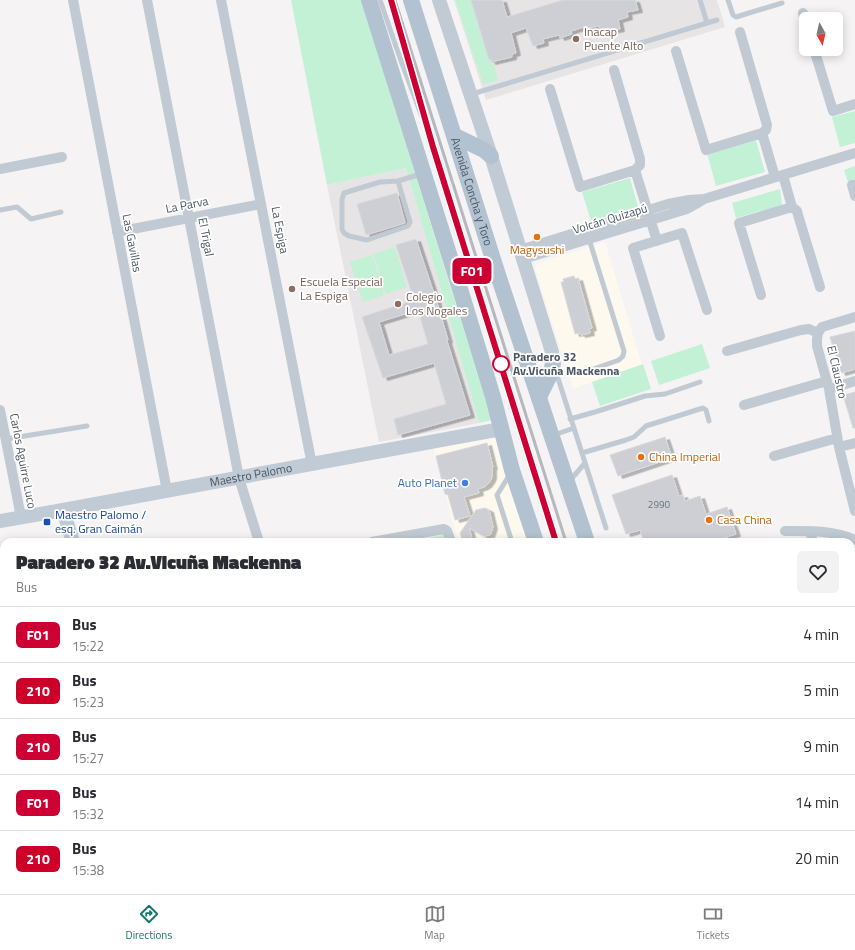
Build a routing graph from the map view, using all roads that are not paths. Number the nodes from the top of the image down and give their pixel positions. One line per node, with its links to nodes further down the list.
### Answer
1 (73, 0): 40 (street, Las Gavillas)
2 (147, 0): 39 (street, El Trigal)
3 (222, 0): 34 (street, La Espiga)
4 (369, 0): 29 (main road)
5 (380, 0): 23 (lane)
6 (391, 0): 23 (lane)
7 (411, 0): 22 (main road, Avenida Concha y Toro)
8 (439, 0): 19 (street)
9 (700, 0): 13 (lane)
10 (728, 0): 11 (lane)
11 (782, 3)
12 (717, 20): 13 (lane)
13 (707, 23): 19 (lane)
14 (740, 32): 21 (street)
15 (676, 51): 21 (street)
16 (816, 56): 20 (street)
17 (614, 70): 28 (street)
18 (550, 89): 28 (street)
19 (471, 95): 25 (street)
20 (855, 104)
21 (762, 133): 30 (street)
22 (455, 136): 25 (main road); 56 (main road, Avenida Concha y Toro)
23 (433, 147): 89 (lane)
24 (855, 152): 30 (street, Volcán Quizapú)
25 (491, 156): 43 (street)
26 (62, 157): 27 (street)
27 (0, 170)
28 (635, 170): 38 (street)
29 (424, 174): 31 (lane); 63 (main road)
30 (779, 176): 35 (street); 38 (street, Volcán Quizapú)
31 (398, 181): 31 (lane)
32 (853, 185): 33 (street)
33 (855, 196)
34 (261, 204): 39 (street, La Parva); 71 (street, La Espiga)
35 (792, 207): 44 (street); 45 (street)
36 (0, 210): 37 (lane)
37 (62, 212)
38 (649, 215): 41 (street, Volcán Quizapú); 42 (street); 43 (street, Volcán Quizapú)
39 (189, 218): 40 (street, La Parva); 73 (street, El Trigal)
40 (117, 232): 75 (street, Las Gavillas)
41 (589, 239): 43 (street, Volcán Quizapú); 52 (lane)
42 (657, 240): 46 (street); 49 (street)
43 (521, 254): 51 (street)
44 (820, 287)
45 (761, 295)
46 (707, 310)
47 (855, 317): 48 (street)
48 (818, 333): 50 (street); 55 (street, El Claustro)
49 (660, 336)
50 (727, 351)
51 (553, 363): 56 (main road); 59 (lane)
52 (582, 373)
53 (855, 381): 55 (street)
54 (700, 382): 59 (lane)
55 (828, 385): 57 (street); 66 (street, El Claustro)
56 (539, 397): 64 (main road, Avenida Concha y Toro)
57 (744, 405)
58 (0, 410): 65 (street, Carlos Aguirre Luco)
59 (570, 419): 62 (lane)
60 (709, 421): 68 (lane)
61 (87, 426): 65 (lane)
62 (574, 428): 64 (lane); 68 (lane)
63 (501, 429): 71 (street, Maestro Palomo); 72 (main road)
64 (552, 435): 74 (main road, Avenida Concha y Toro)
65 (6, 439): 78 (street, Carlos Aguirre Luco)
66 (838, 443): 67 (street); 69 (street); 76 (street, El Claustro)
67 (855, 443)
68 (582, 453): 70 (lane)
69 (774, 456)
70 (585, 463): 74 (lane); 80 (lane)
71 (312, 465): 73 (street, Maestro Palomo)
72 (512, 470): 87 (lane); 88 (main road)
73 (239, 478): 75 (street, Maestro Palomo); 84 (street, El Trigal)
74 (568, 486): 90 (main road, Avenida Concha y Toro)
75 (167, 491): 77 (street, Maestro Palomo)
76 (854, 506)
77 (64, 510): 78 (street, Maestro Palomo); 83 (street)
78 (21, 518): 79 (street, Maestro Palomo)
79 (0, 521)
80 (606, 528)
81 (785, 531): 82 (street)
82 (810, 531): 91 (street); 92 (street)
83 (72, 538)
84 (255, 538)
85 (394, 538): 86 (street)
86 (450, 538)
87 (511, 538)
88 (535, 538)
89 (555, 538)
90 (586, 538)
91 (812, 538)
92 (849, 538)

